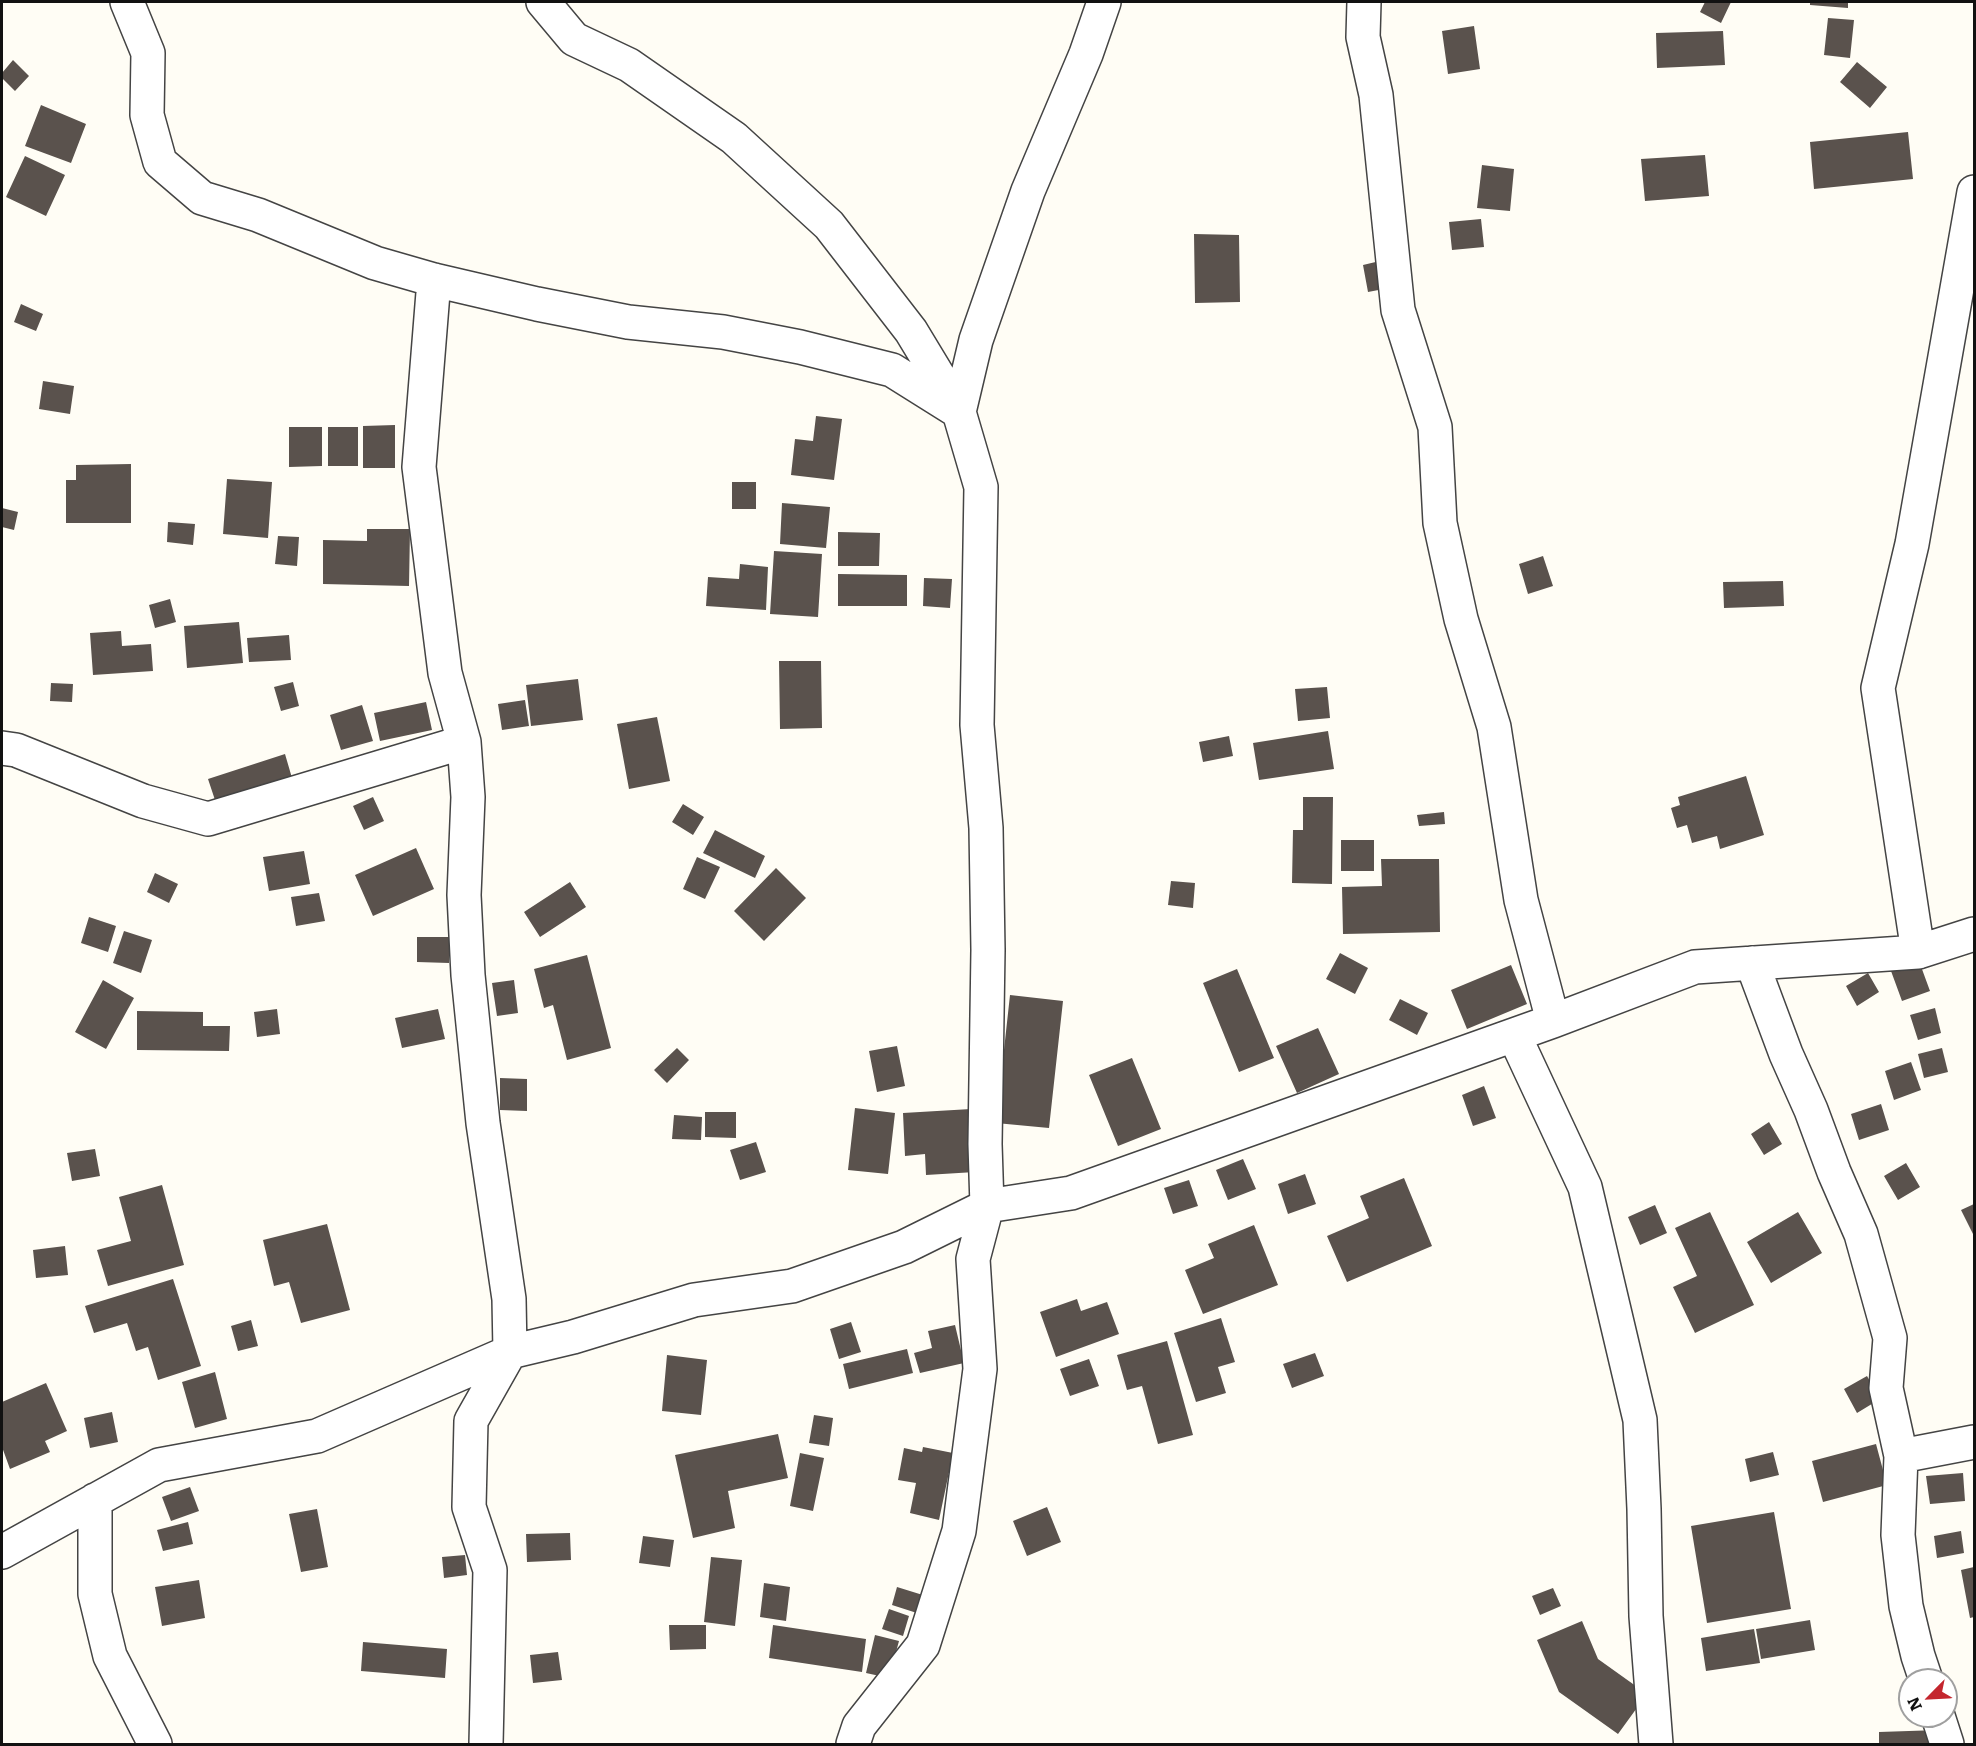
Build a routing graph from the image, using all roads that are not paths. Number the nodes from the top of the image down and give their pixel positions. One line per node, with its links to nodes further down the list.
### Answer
1 (128, 2): 6 (street)
2 (543, 2): 7 (street)
3 (1104, 2): 7 (street)
4 (1364, 2): 13 (street)
5 (1974, 192): 11 (street)
6 (434, 280): 7 (street); 8 (street)
7 (959, 412): 15 (street)
8 (464, 742): 9 (street); 16 (street)
9 (2, 748)
10 (1974, 934): 11 (street)
11 (1918, 952): 12 (street)
12 (1752, 963): 13 (street); 18 (street)
13 (1552, 1022): 14 (street)
14 (1514, 1035): 15 (street); 26 (street)
15 (987, 1206): 16 (street); 25 (street)
16 (510, 1352): 19 (street); 24 (street)
17 (1974, 1442): 18 (street)
18 (1901, 1455): 21 (street)
19 (95, 1500): 20 (street); 23 (street)
20 (2, 1552)
21 (1922, 1668)
22 (1942, 1728): 27 (street)
23 (154, 1744)
24 (486, 1744)
25 (853, 1744)
26 (1656, 1744)
27 (1947, 1744)

